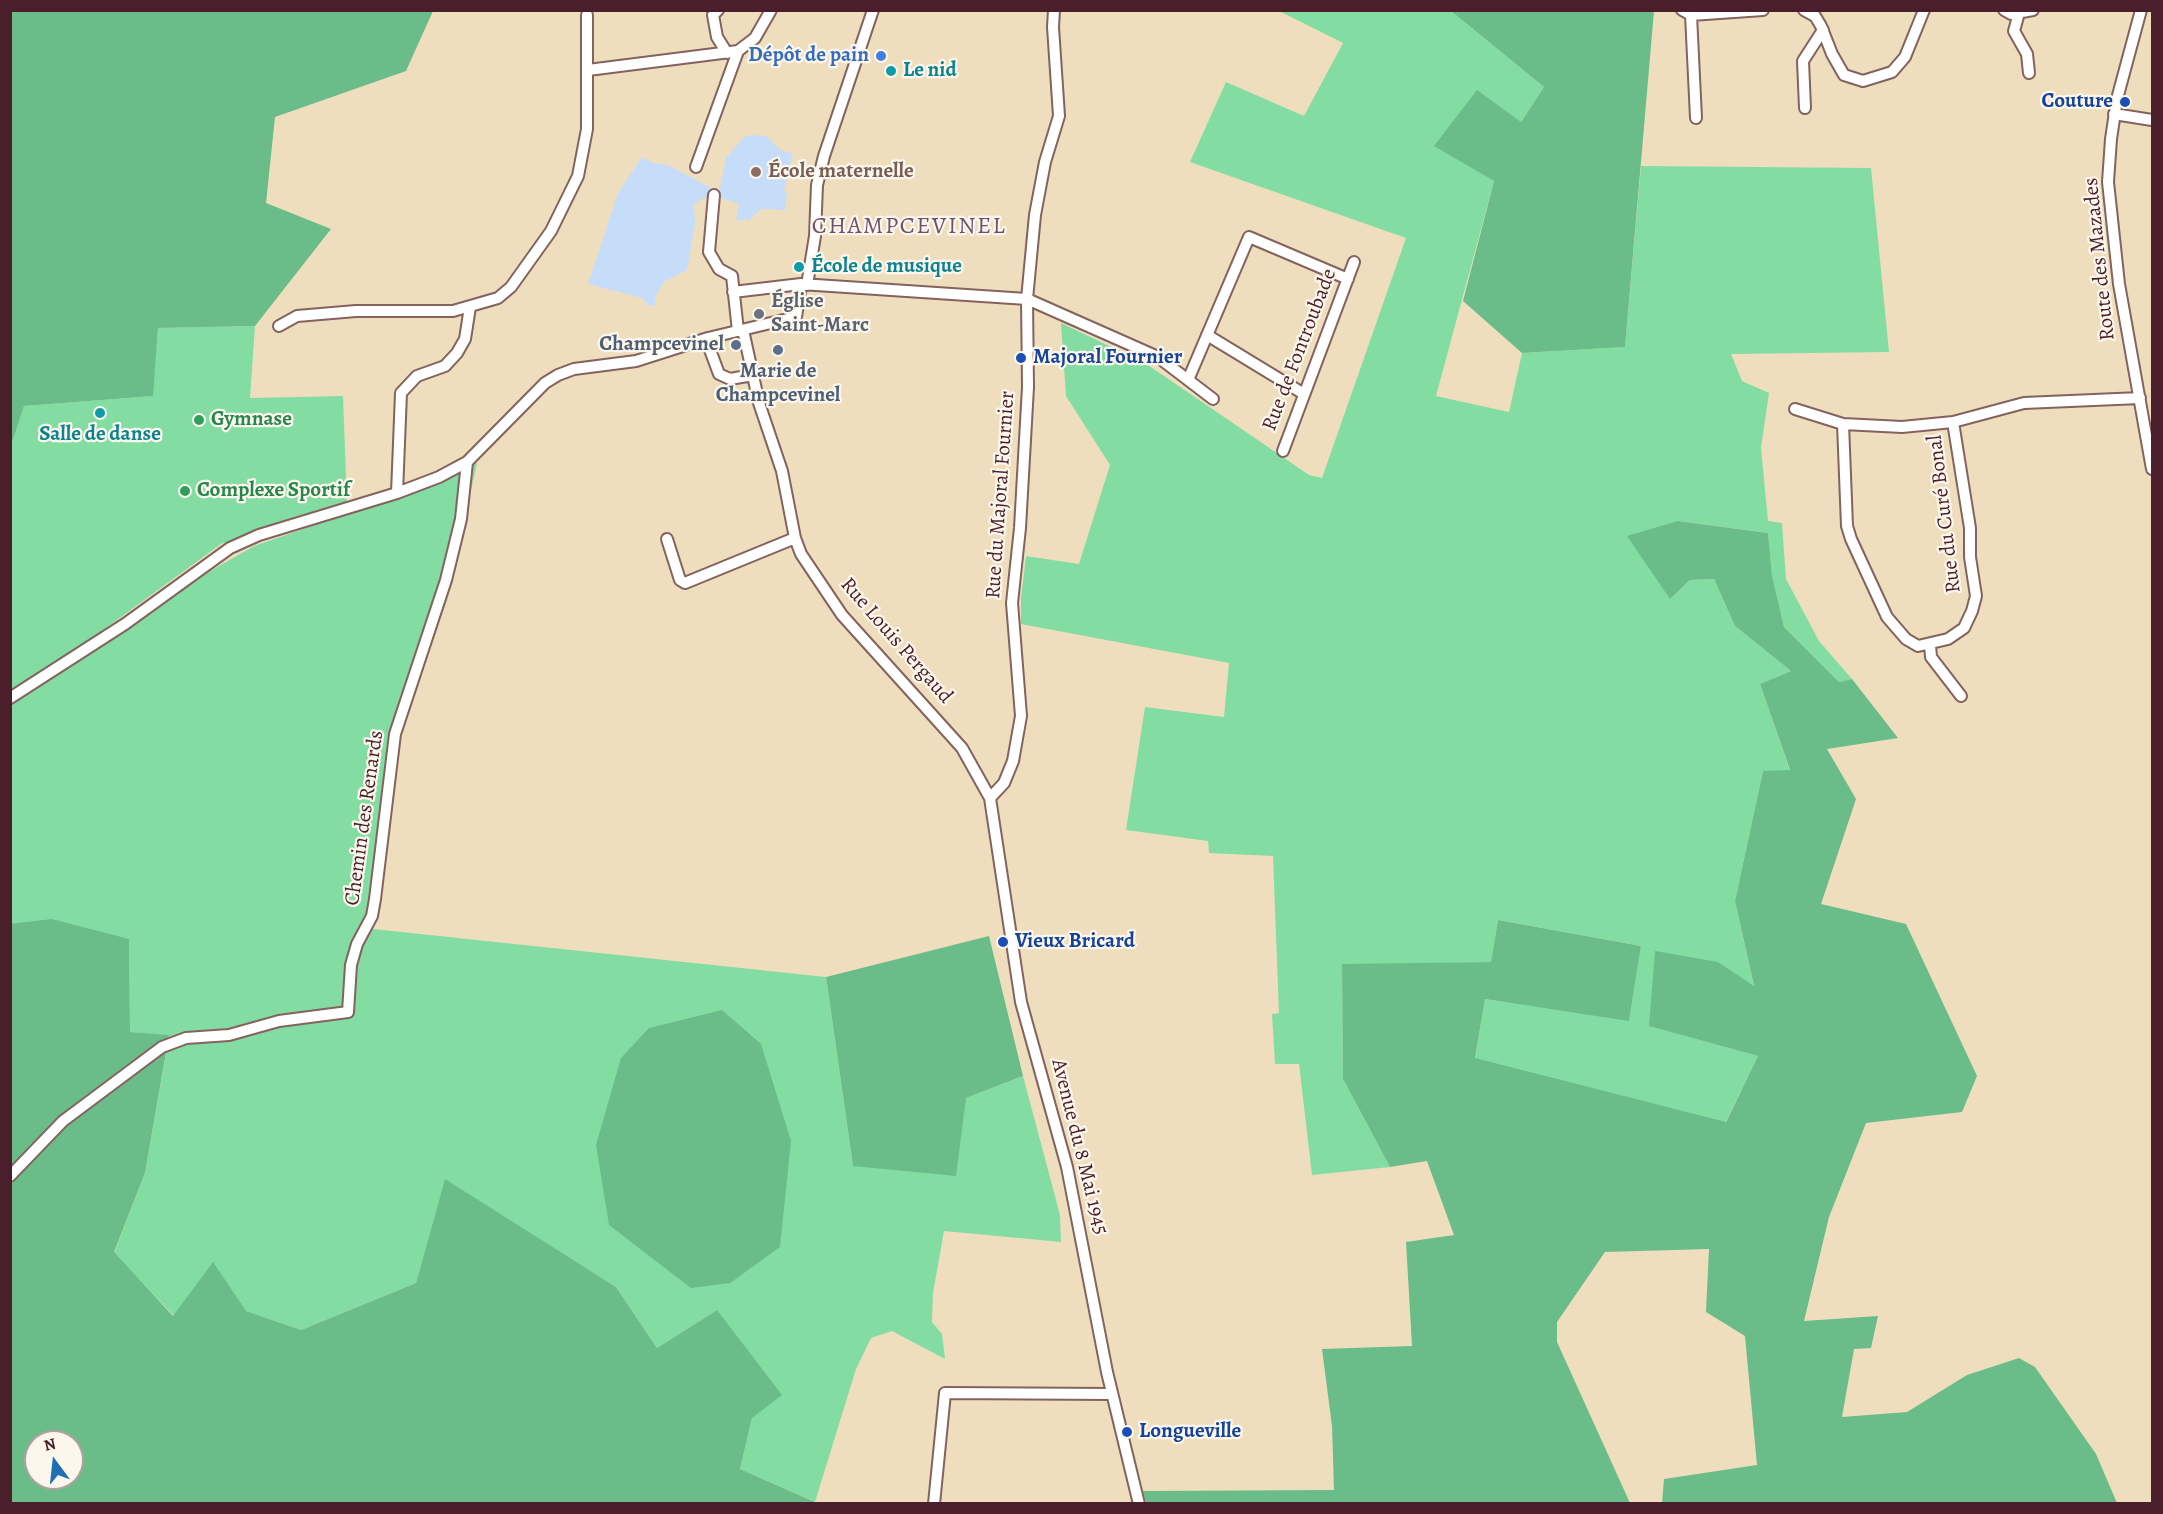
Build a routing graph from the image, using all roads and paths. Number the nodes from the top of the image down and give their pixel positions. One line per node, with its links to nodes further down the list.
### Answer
1 (718, 10): 16 (street)
2 (771, 10): 15 (street)
3 (873, 10): 27 (street)
4 (1054, 10): 29 (street, Rue du Majoral Fournier)
5 (1763, 10): 11 (street)
6 (1804, 10): 14 (street)
7 (1924, 10): 14 (street)
8 (2004, 10): 12 (street)
9 (2033, 10): 12 (street)
10 (2141, 10): 20 (street, Route des Mazades)
11 (1686, 13): 21 (street)
12 (2019, 13): 18 (street)
13 (587, 15): 17 (street)
14 (1823, 30): 19 (street)
15 (738, 51): 16 (street); 23 (street)
16 (726, 53): 17 (street)
17 (588, 70): 30 (street)
18 (2029, 73)
19 (1805, 108)
20 (2114, 114): 22 (street); 38 (street, Route des Mazades)
21 (1696, 118)
22 (2152, 120)
23 (696, 167)
24 (714, 195): 28 (street)
25 (1354, 262): 26 (street, Rue de Fontroubade)
26 (1348, 279): 33 (street); 37 (street, Rue de Fontroubade)
27 (804, 284): 28 (street); 29 (street); 32 (street)
28 (733, 292): 32 (street, Rue Louis Pergaud)
29 (1027, 299): 36 (street); 52 (street, Rue du Majoral Fournier)
30 (470, 307): 31 (street); 46 (street)
31 (279, 326)
32 (740, 331): 34 (street); 35 (street, Rue Louis Pergaud)
33 (1207, 335): 36 (street); 37 (street)
34 (706, 339): 35 (street); 44 (street)
35 (753, 375): 47 (street, Rue Louis Pergaud)
36 (1188, 380): 39 (street)
37 (1304, 394): 43 (street, Rue de Fontroubade)
38 (2140, 398): 41 (street); 45 (street, Route des Mazades)
39 (1213, 399)
40 (1795, 409): 42 (street)
41 (1953, 422): 42 (street); 49 (street, Rue du Curé Bonal)
42 (1843, 424): 49 (street)
43 (1283, 451)
44 (467, 462): 46 (street); 53 (street, Chemin des Renards)
45 (2152, 469)
46 (397, 493): 51 (street)
47 (795, 538): 48 (street); 52 (street, Rue Louis Pergaud)
48 (667, 539)
49 (1930, 645): 50 (street)
50 (1961, 696)
51 (10, 698)
52 (990, 798): 54 (street, Avenue du 8 Mai 1945)
53 (10, 1176)
54 (1112, 1394): 55 (street); 56 (street, Avenue du 8 Mai 1945)
55 (933, 1503)
56 (1139, 1503)

